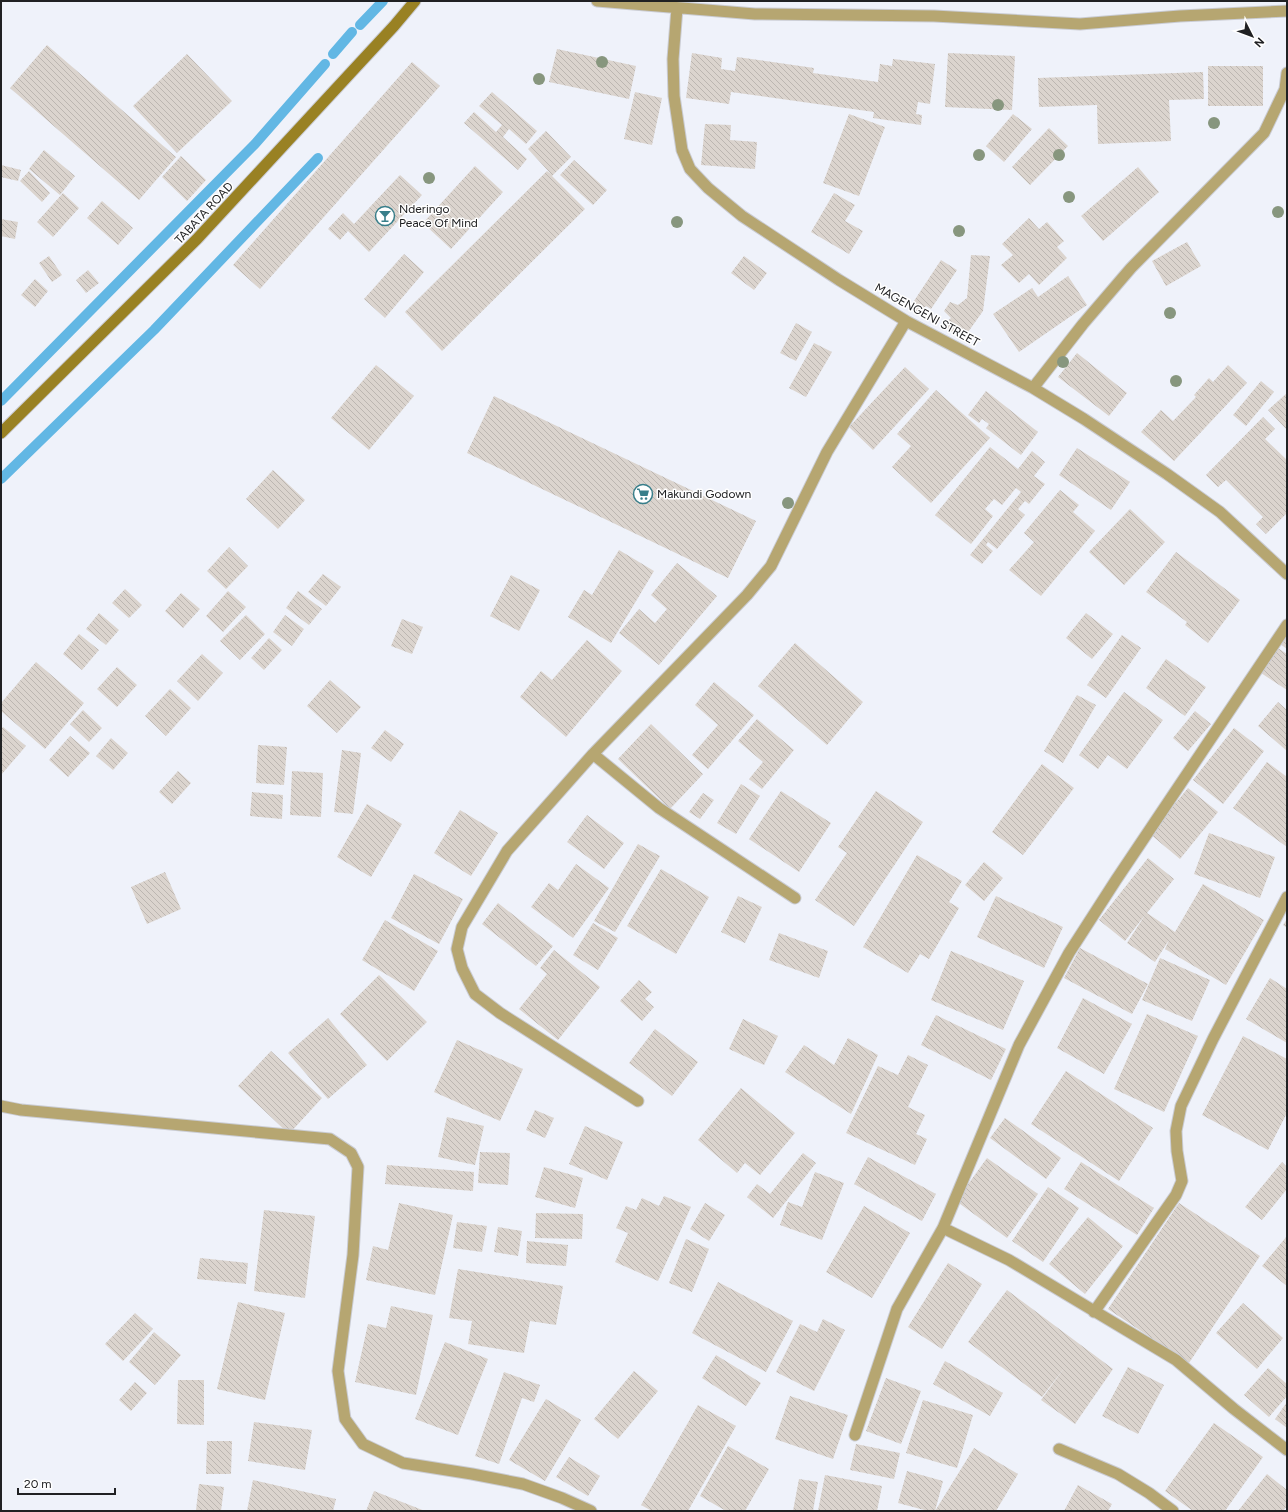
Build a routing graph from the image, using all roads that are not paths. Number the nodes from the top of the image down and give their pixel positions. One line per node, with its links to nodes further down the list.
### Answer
1 (415, 1): 8 (main road, TABATA ROAD)
2 (597, 1): 3 (street)
3 (677, 8): 4 (street); 6 (street, MAGENGENI STREET)
4 (1287, 11)
5 (1287, 73): 7 (street)
6 (906, 321): 7 (street, MAGENGENI STREET); 11 (street)
7 (1033, 388): 9 (street, MAGENGENI STREET)
8 (1, 433)
9 (1287, 574)
10 (1287, 624): 16 (street)
11 (593, 754): 13 (street); 14 (street)
12 (1287, 897): 17 (street)
13 (795, 898)
14 (638, 1101)
15 (1, 1106): 21 (street)
16 (943, 1228): 17 (street); 18 (street)
17 (1094, 1312): 20 (street)
18 (855, 1435)
19 (1059, 1449): 22 (street)
20 (1287, 1450)
21 (590, 1511)
22 (1173, 1511)

